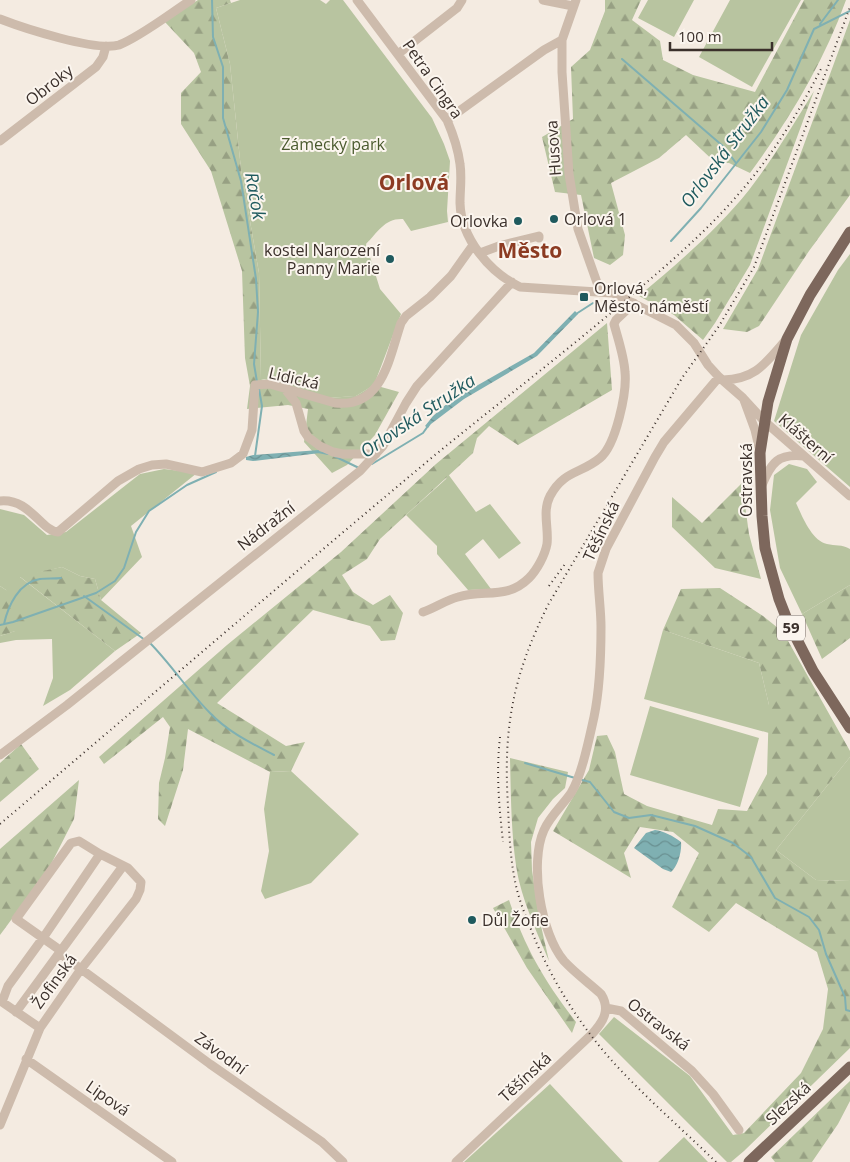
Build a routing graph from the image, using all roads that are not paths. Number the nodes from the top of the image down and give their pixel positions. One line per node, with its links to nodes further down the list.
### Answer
1 (191, 0): 8 (street)
2 (462, 0): 9 (street)
3 (543, 0): 5 (street)
4 (362, 2): 9 (street, Petra Cingra)
5 (574, 3): 7 (street, Husova)
6 (0, 19): 8 (street)
7 (562, 40): 10 (street); 17 (street, Husova)
8 (106, 46): 11 (street, Obroky)
9 (398, 54): 10 (street, Petra Cingra)
10 (447, 120): 14 (street, Petra Cingra)
11 (0, 141)
12 (850, 232): 19 (main road, Ostravská / 59)
13 (539, 238): 15 (street)
14 (473, 245): 15 (street, Petra Cingra); 21 (street, Lidická)
15 (480, 253): 16 (street, Petra Cingra)
16 (512, 282): 17 (street, Petra Cingra); 25 (street, Nádražní)
17 (600, 291): 18 (street, Petra Cingra)
18 (634, 303): 20 (street, Petra Cingra); 30 (street)
19 (787, 339): 20 (street); 23 (main road, Ostravská / 59)
20 (721, 379): 22 (street, Petra Cingra); 33 (street, Těšínská)
21 (285, 389): 25 (street); 29 (street, Lidická)
22 (743, 398): 23 (street, Petra Cingra); 24 (street, Petra Cingra)
23 (764, 421): 24 (main road, Ostravská / 59); 26 (street, Klášterní)
24 (760, 453): 27 (main road, Ostravská / 59)
25 (376, 454): 32 (street, Nádražní)
26 (804, 456): 27 (street); 28 (street, Klášterní)
27 (760, 488): 31 (main road, Ostravská / 59)
28 (850, 496)
29 (0, 501)
30 (423, 612)
31 (850, 728)
32 (0, 754)
33 (576, 783): 39 (street, Ostravská)
34 (100, 854): 35 (street); 36 (street); 36 (street, Závodní)
35 (125, 867): 37 (street); 38 (street, Žofinská)
36 (43, 938): 37 (street, Závodní); 40 (street)
37 (60, 952): 38 (street, Závodní); 40 (street)
38 (81, 969): 41 (street, Žofinská); 47 (street, Závodní)
39 (606, 1008): 45 (street, Ostravská); 48 (street, Těšínská)
40 (16, 1012): 41 (street)
41 (40, 1028): 42 (street, Žofinská)
42 (26, 1058): 44 (street, Žofinská); 46 (street, Lipová)
43 (850, 1067): 49 (main road, Slezská)
44 (0, 1125)
45 (739, 1130)
46 (172, 1162)
47 (343, 1162)
48 (456, 1162)
49 (749, 1162)

